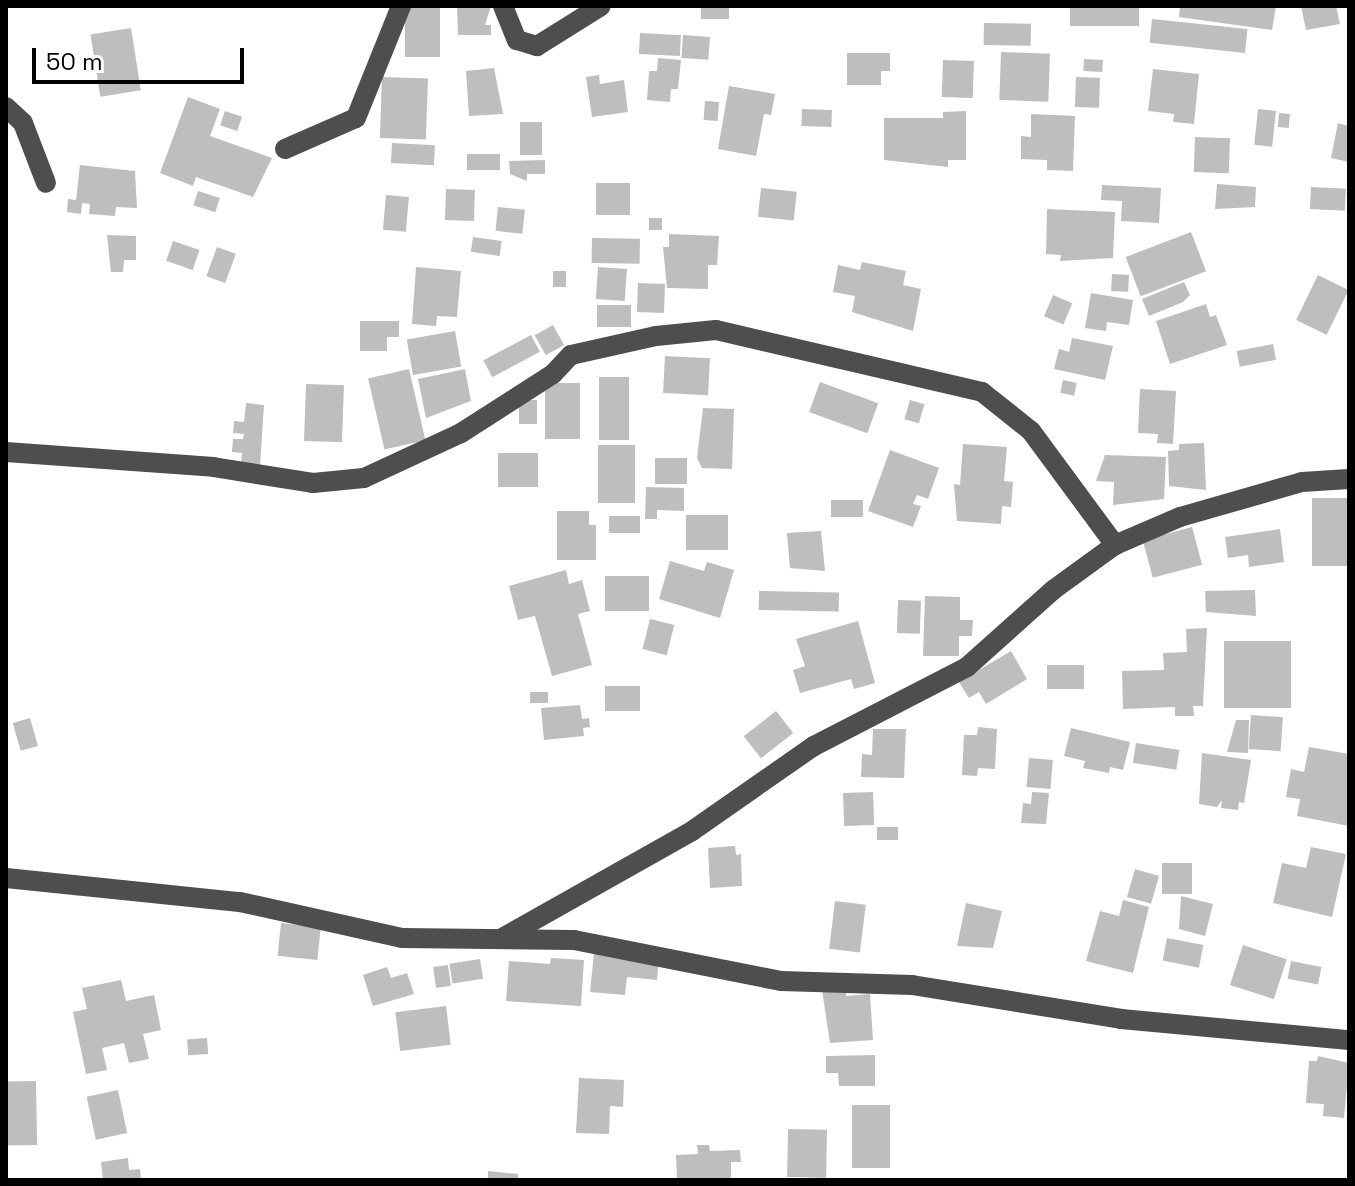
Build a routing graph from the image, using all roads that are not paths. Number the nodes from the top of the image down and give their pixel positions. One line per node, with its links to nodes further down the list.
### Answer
1 (401, 6): 5 (street)
2 (503, 6): 3 (street)
3 (601, 6)
4 (6, 107): 6 (street)
5 (285, 149)
6 (46, 183)
7 (6, 452): 9 (street)
8 (1349, 479): 9 (street)
9 (1115, 545): 11 (street)
10 (6, 878): 11 (street)
11 (504, 937): 12 (street)
12 (1349, 1040)

